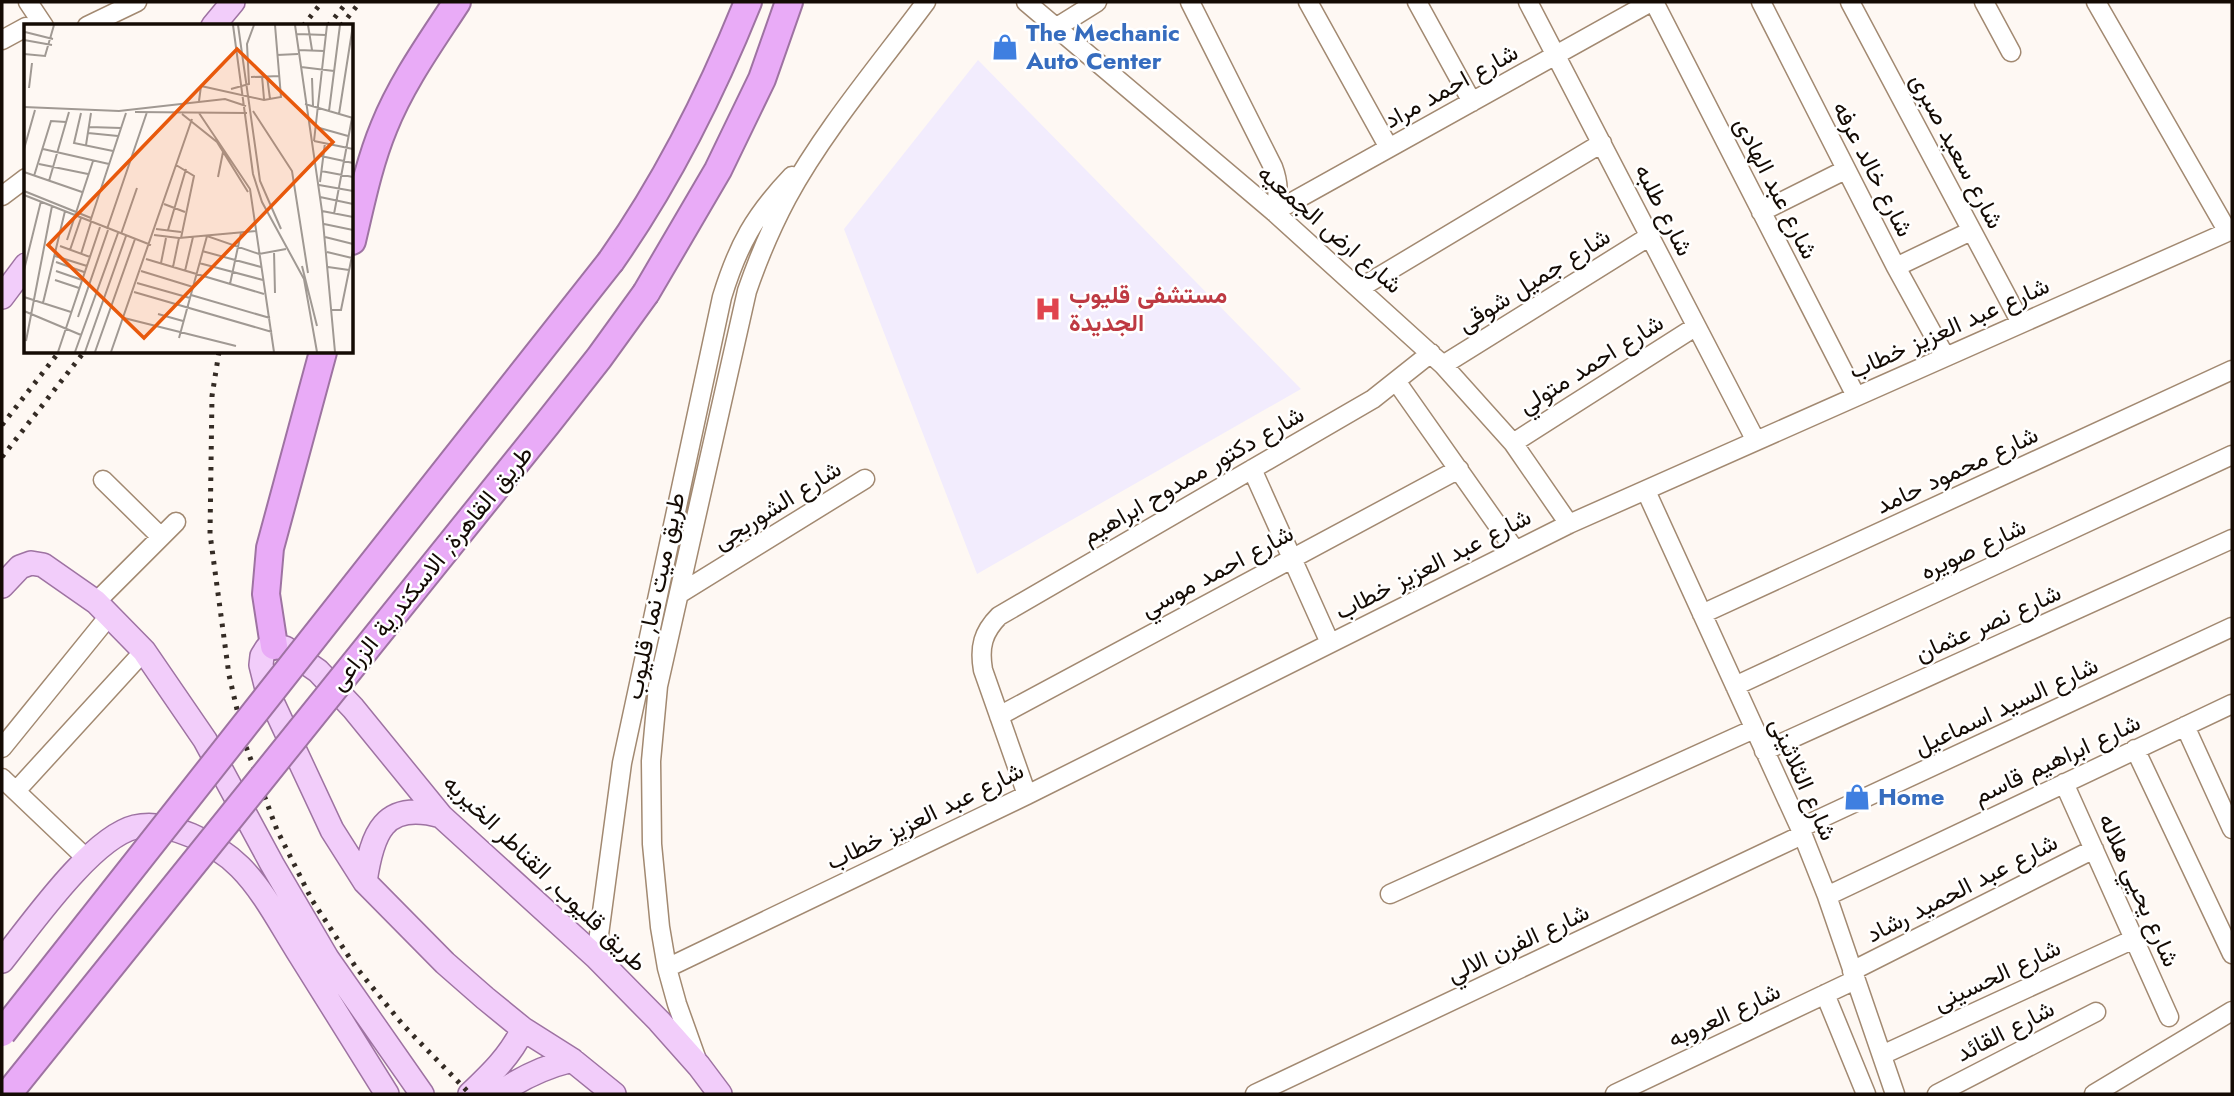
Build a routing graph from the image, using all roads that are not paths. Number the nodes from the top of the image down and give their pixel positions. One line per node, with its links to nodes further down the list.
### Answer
1 (28, 2): 19 (street)
2 (137, 2): 20 (street)
3 (233, 2): 21 (main road)
4 (457, 2): 38 (highway)
5 (748, 2): 105 (highway, طريق القاهرة, الاسكندرية الزراعى, bridge)
6 (789, 2): 109 (highway, طريق القاهرة, الاسكندرية الزراعى, bridge)
7 (926, 2): 30 (street, طريق ميت نما, قليوب)
8 (1026, 2): 22 (street, شارع ارض الجمعيه)
9 (1097, 2): 22 (street)
10 (1190, 2): 34 (street)
11 (1308, 2): 29 (street)
12 (1417, 2): 27 (street)
13 (1528, 2): 26 (street, شارع طلبه)
14 (1652, 2): 26 (street, شارع احمد مراد); 35 (street, شارع عبد الهادى)
15 (1761, 2): 31 (street, شارع خالد عرفه)
16 (1850, 2): 36 (street, شارع سعيد صبرى)
17 (1984, 2): 25 (street)
18 (2096, 2): 37 (street)
19 (34, 24)
20 (91, 24)
21 (215, 24)
22 (1057, 27): 34 (street, شارع ارض الجمعيه)
23 (24, 30): 24 (street)
24 (2, 40)
25 (2011, 52)
26 (1556, 56): 27 (street, شارع احمد مراد); 28 (street, شارع طلبه)
27 (1472, 103): 29 (street, شارع احمد مراد)
28 (1602, 143): 39 (street, شارع طلبه); 42 (street)
29 (1389, 148): 34 (street, شارع احمد مراد)
30 (816, 150): 67 (street, طريق ميت نما, قليوب); 96 (street, طريق ميت نما, قليوب)
31 (1846, 170): 35 (street); 40 (street, شارع خالد عرفه)
32 (24, 179): 33 (street)
33 (4, 189)
34 (1274, 212): 42 (street, شارع ارض الجمعيه)
35 (1761, 212): 51 (street, شارع عبد الهادى)
36 (1971, 230): 40 (street); 44 (street, شارع سعيد صبرى)
37 (2230, 231): 44 (street, شارع عبد العزيز خطاب)
38 (354, 232)
39 (1650, 236): 45 (street, شارع طلبه); 48 (street, شارع جميل شوقى)
40 (1896, 267): 47 (street, شارع خالد عرفه)
41 (15, 271): 43 (main road)
42 (1360, 288): 48 (street, شارع ارض الجمعيه)
43 (2, 297)
44 (2021, 323): 47 (street, شارع عبد العزيز خطاب)
45 (1695, 327): 52 (street, شارع طلبه); 53 (street, شارع احمد متولي)
46 (322, 354): 72 (highway)
47 (1945, 356): 51 (street, شارع عبد العزيز خطاب)
48 (1437, 359): 50 (street, شارع دكتور ممدوح ابراهيم); 53 (street, شارع ارض الجمعيه)
49 (2232, 370): 69 (street, شارع محمود حامد)
50 (1396, 381): 55 (street, شارع دكتور ممدوح ابراهيم); 56 (street)
51 (1856, 396): 52 (street, شارع عبد العزيز خطاب)
52 (1756, 441): 59 (street, شارع عبد العزيز خطاب)
53 (1513, 443): 61 (street, شارع ارض الجمعيه)
54 (2232, 455): 74 (street, شارع صويره)
55 (1252, 469): 65 (street); 76 (street, شارع دكتور ممدوح ابراهيم)
56 (1458, 469): 64 (street); 65 (street, شارع احمد موسي)
57 (865, 479): 67 (street, شارع الشوربجى)
58 (103, 480): 62 (street)
59 (1646, 491): 61 (street, شارع عبد العزيز خطاب); 69 (street, شارع الثلاثينى)
60 (176, 522): 62 (street)
61 (1569, 524): 64 (street, شارع عبد العزيز خطاب)
62 (161, 537): 68 (street)
63 (2232, 539): 81 (street, شارع نصر عثمان)
64 (1516, 550): 71 (street, شارع عبد العزيز خطاب)
65 (1292, 558): 71 (street); 76 (street, شارع احمد موسي)
66 (2, 586): 68 (main road)
67 (679, 594): 98 (street, طريق ميت نما, قليوب)
68 (102, 609): 73 (main road); 79 (street)
69 (1702, 614): 74 (street, شارع الثلاثينى)
70 (2232, 628): 88 (street, شارع السيد اسماعيل)
71 (1330, 643): 85 (street, شارع عبد العزيز خطاب)
72 (274, 646): 86 (main road, طريق قليوب, القناطر الخيريه); 91 (main road)
73 (144, 651): 84 (street); 111 (main road)
74 (1735, 686): 78 (street, شارع الثلاثينى)
75 (2232, 704): 77 (street, شارع ابراهيم قاسم)
76 (999, 716): 85 (street)
77 (2185, 726): 80 (street, شارع ابراهيم قاسم); 87 (street)
78 (1754, 729): 81 (street, شارع الثلاثينى); 92 (street)
79 (2, 748)
80 (2135, 749): 83 (street, شارع ابراهيم قاسم); 95 (street)
81 (1764, 751): 88 (street, شارع الثلاثينى)
82 (2, 778): 84 (street)
83 (2064, 783): 89 (street, شارع يحيي هلاله); 93 (street, شارع ابراهيم قاسم)
84 (16, 792): 90 (street)
85 (1027, 795): 98 (street, شارع عبد العزيز خطاب)
86 (441, 816): 91 (main road); 96 (main road, طريق قليوب, القناطر الخيريه)
87 (2232, 830)
88 (1801, 832): 93 (street, شارع الثلاثينى); 116 (street, شارع الفرن الالي)
89 (2094, 849): 94 (street, شارع يحيي هلاله); 99 (street, شارع عبد الحميد رشاد)
90 (86, 858): 97 (main road); 110 (main road)
91 (365, 883): 104 (main road)
92 (1390, 894)
93 (1827, 896): 99 (street, شارع الثلاثينى)
94 (2134, 939): 103 (street, شارع يحيي هلاله); 106 (street, شارع الحسينى)
95 (2232, 954)
96 (596, 957): 108 (main road, طريق قليوب, القناطر الخيريه)
97 (2, 961)
98 (667, 968): 108 (street, طريق ميت نما, قليوب)
99 (1853, 976): 100 (street, شارع العروبه); 106 (street, شارع الثلاثينى)
100 (1825, 994): 117 (street, شارع العروبه); 118 (street)
101 (2232, 1011): 121 (street)
102 (2096, 1012): 120 (street, شارع القائد)
103 (2169, 1017)
104 (523, 1029): 107 (main road); 112 (main road)
105 (2, 1033)
106 (1882, 1055): 119 (street, شارع الثلاثينى)
107 (572, 1060): 113 (main road); 114 (main road)
108 (700, 1078): 115 (main road, طريق قليوب, القناطر الخيريه)
109 (8, 1094)
110 (387, 1094)
111 (422, 1094)
112 (470, 1094)
113 (498, 1094)
114 (614, 1094)
115 (720, 1094)
116 (1255, 1094)
117 (1615, 1094)
118 (1866, 1094)
119 (1895, 1094)
120 (1937, 1094)
121 (2094, 1094)

